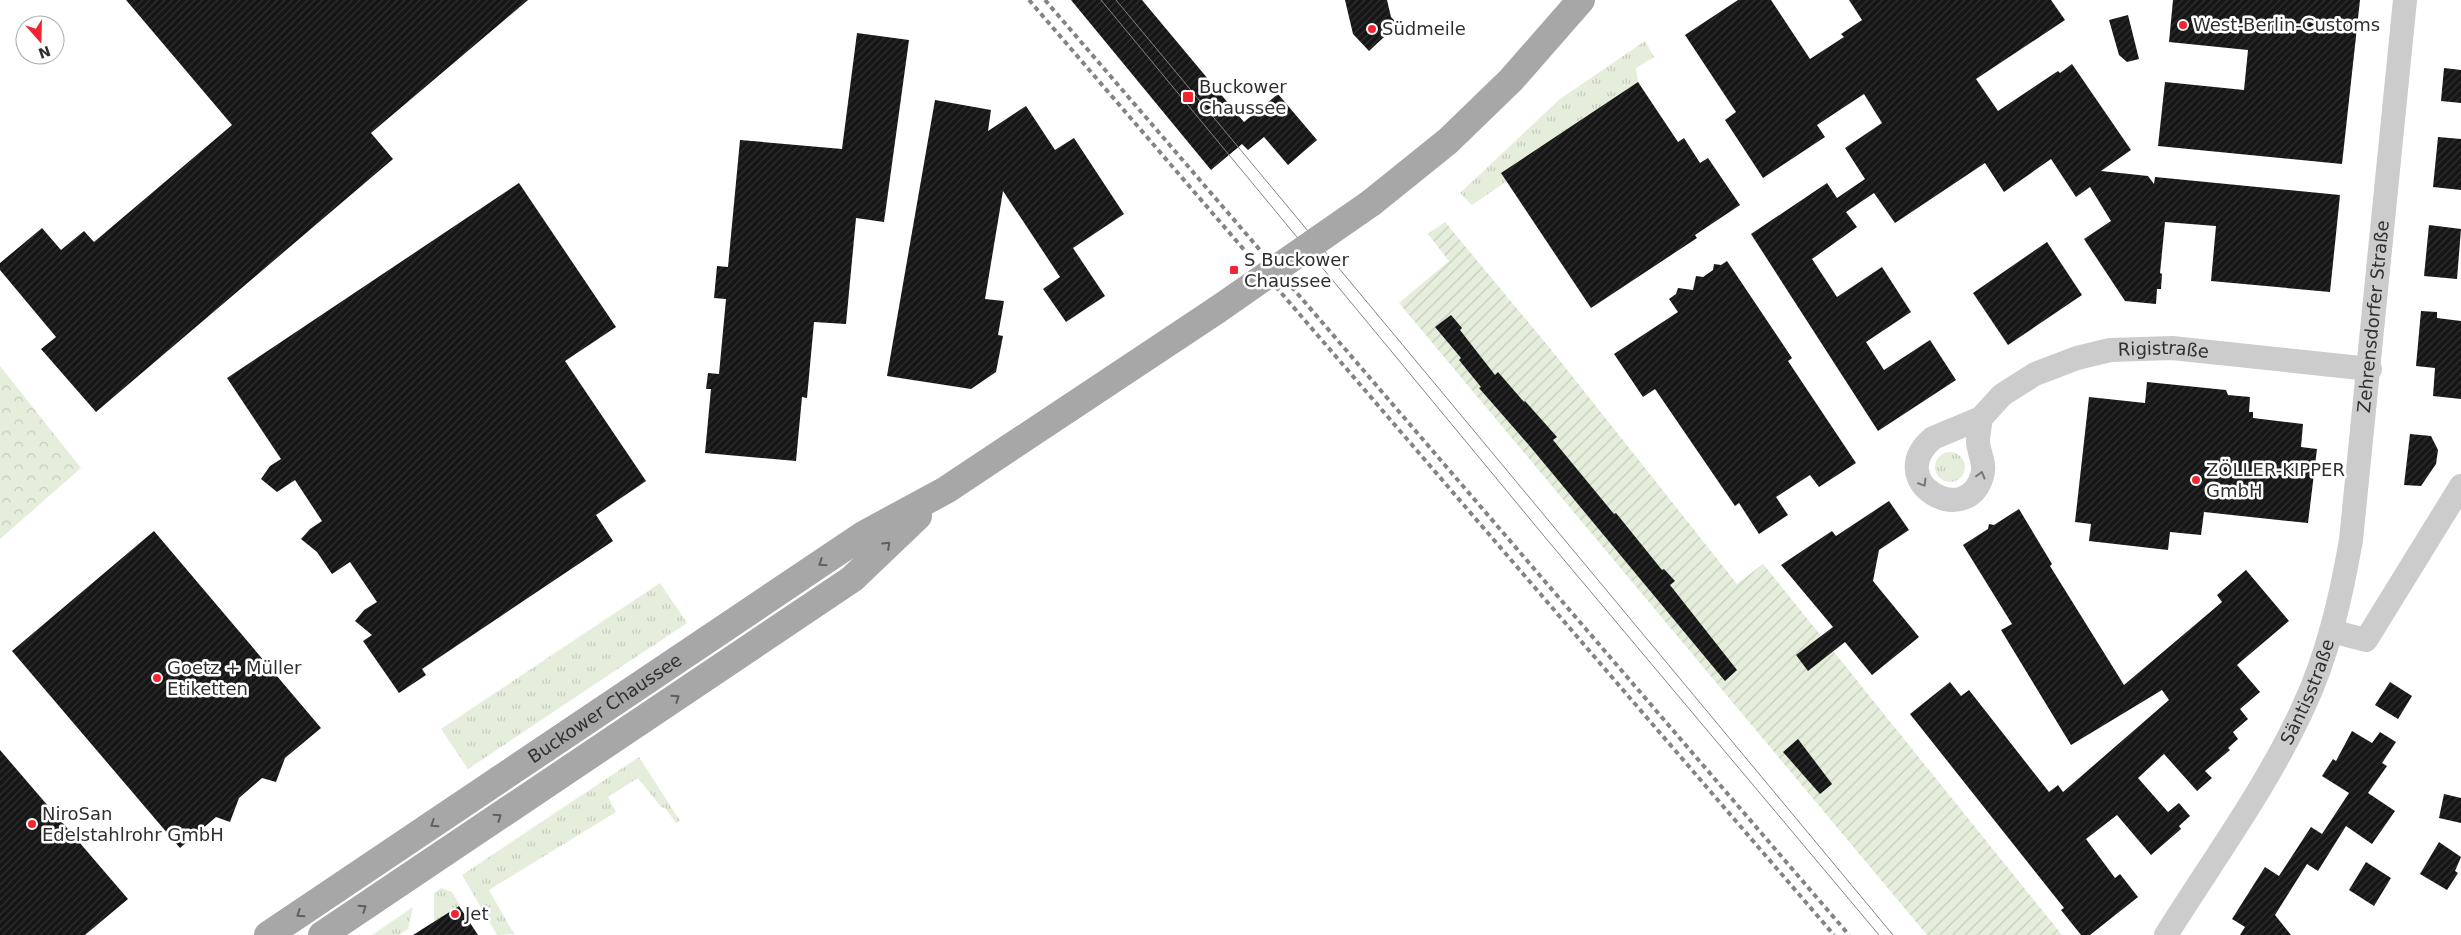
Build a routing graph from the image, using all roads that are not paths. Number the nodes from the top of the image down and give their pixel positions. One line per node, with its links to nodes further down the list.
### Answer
1 (1581, 0): 6 (main road, Buckower Chaussee, bridge)
2 (2405, 0): 3 (street, Zehrensdorfer Straße)
3 (2370, 369): 4 (street, Rigistraße); 7 (street, Zehrensdorfer Straße)
4 (1981, 418)
5 (2461, 486): 7 (street, Säntisstraße)
6 (946, 490): 8 (main road, Buckower Chaussee, one-way to 8); 9 (main road, Buckower Chaussee, one-way to 6)
7 (2331, 631): 10 (street, Säntisstraße)
8 (268, 935)
9 (322, 935)
10 (2166, 935)

